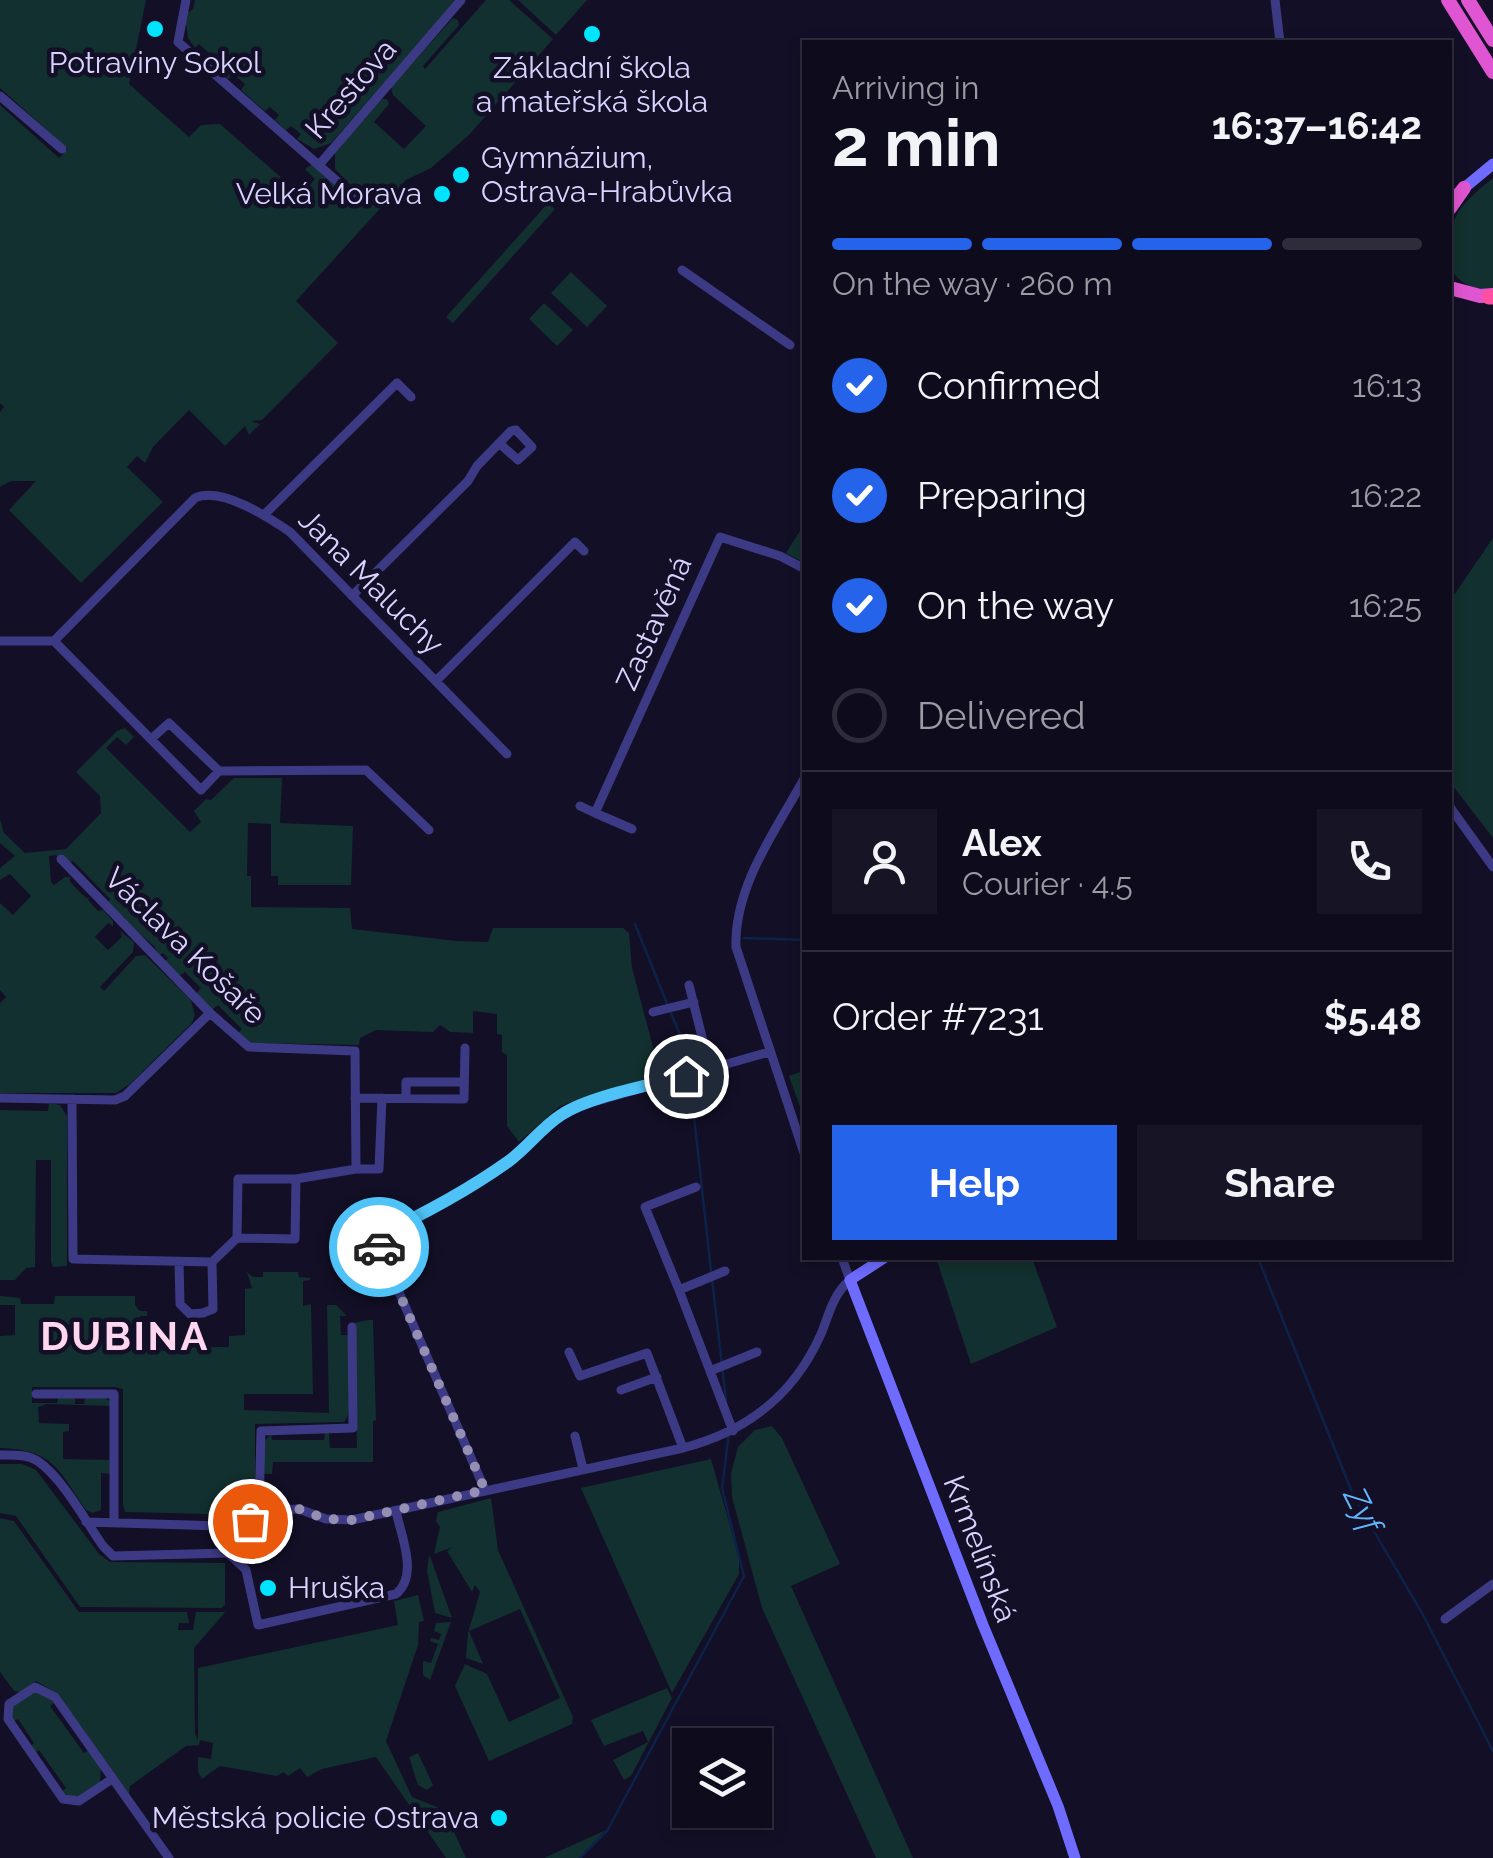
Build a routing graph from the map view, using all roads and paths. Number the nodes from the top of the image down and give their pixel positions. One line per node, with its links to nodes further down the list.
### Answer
1 (186, 0): 12 (street)
2 (461, 0): 12 (street, Krestova)
3 (1275, 0): 6 (street)
4 (1448, 0): 8 (highway)
5 (1468, 0): 7 (highway)
6 (1280, 40)
7 (1493, 40)
8 (1493, 72)
9 (0, 96): 10 (street)
10 (62, 148)
11 (1493, 164): 13 (main road)
12 (319, 165): 14 (street)
13 (1464, 188): 15 (main road); 16 (highway)
14 (355, 198)
15 (1452, 198)
16 (1452, 205)
17 (682, 270): 20 (street)
18 (1453, 287): 19 (highway)
19 (1492, 296)
20 (790, 344)
21 (411, 397): 23 (street)
22 (499, 443): 26 (street)
23 (264, 515): 26 (street, Jana Maluchy); 28 (street, Jana Maluchy)
24 (584, 552): 29 (street)
25 (802, 567): 36 (street, Zastavěná)
26 (352, 596): 29 (street, Jana Maluchy)
27 (0, 640): 28 (street)
28 (54, 641): 30 (street)
29 (436, 681): 31 (street, Jana Maluchy)
30 (151, 739): 32 (street); 32 (street)
31 (507, 754)
32 (220, 770): 37 (street)
33 (802, 783): 46 (street)
34 (580, 806): 36 (street)
35 (1452, 810): 40 (street)
36 (595, 813): 38 (street)
37 (430, 830)
38 (632, 830)
39 (61, 859): 44 (street, Václava Košaře)
40 (1493, 867)
41 (689, 985): 42 (street)
42 (694, 1002): 43 (street); 47 (street)
43 (652, 1012)
44 (210, 1013): 50 (street, Václava Košaře); 53 (street)
45 (465, 1048): 48 (street)
46 (769, 1052): 47 (street); 54 (street)
47 (710, 1069): 80 (street)
48 (464, 1082): 52 (street); 52 (street)
49 (0, 1098): 53 (street)
50 (355, 1098): 51 (street); 55 (street, Václava Košaře)
51 (382, 1098): 52 (street); 55 (street)
52 (406, 1098)
53 (72, 1100): 61 (street)
54 (802, 1147)
55 (356, 1169): 56 (street)
56 (296, 1179): 58 (street); 58 (street)
57 (696, 1187): 65 (street)
58 (237, 1238): 62 (street)
59 (843, 1260): 64 (street, Krmelínská)
60 (881, 1260): 64 (main road)
61 (179, 1262): 62 (street); 62 (street)
62 (212, 1262)
63 (725, 1271): 65 (street)
64 (850, 1280): 75 (street); 91 (main road, Krmelínská)
65 (679, 1290): 69 (street)
66 (352, 1327): 82 (street)
67 (568, 1352): 70 (street)
68 (758, 1352): 69 (street)
69 (710, 1371): 75 (street)
70 (580, 1376): 71 (street); 72 (street)
71 (656, 1377): 73 (street); 77 (street)
72 (583, 1388)
73 (621, 1390)
74 (36, 1394): 84 (street)
75 (733, 1430): 77 (street)
76 (575, 1436): 79 (street)
77 (683, 1448): 79 (street)
78 (0, 1455): 83 (street)
79 (583, 1469): 80 (street)
80 (485, 1490): 81 (street)
81 (396, 1510): 82 (street); 86 (street)
82 (259, 1511): 85 (street)
83 (86, 1522): 84 (street); 86 (street)
84 (114, 1522): 85 (street)
85 (222, 1526): 86 (street)
86 (228, 1553)
87 (1493, 1584): 88 (street)
88 (1445, 1618)
89 (112, 1778): 89 (street); 90 (street)
90 (170, 1858)
91 (1074, 1858)

